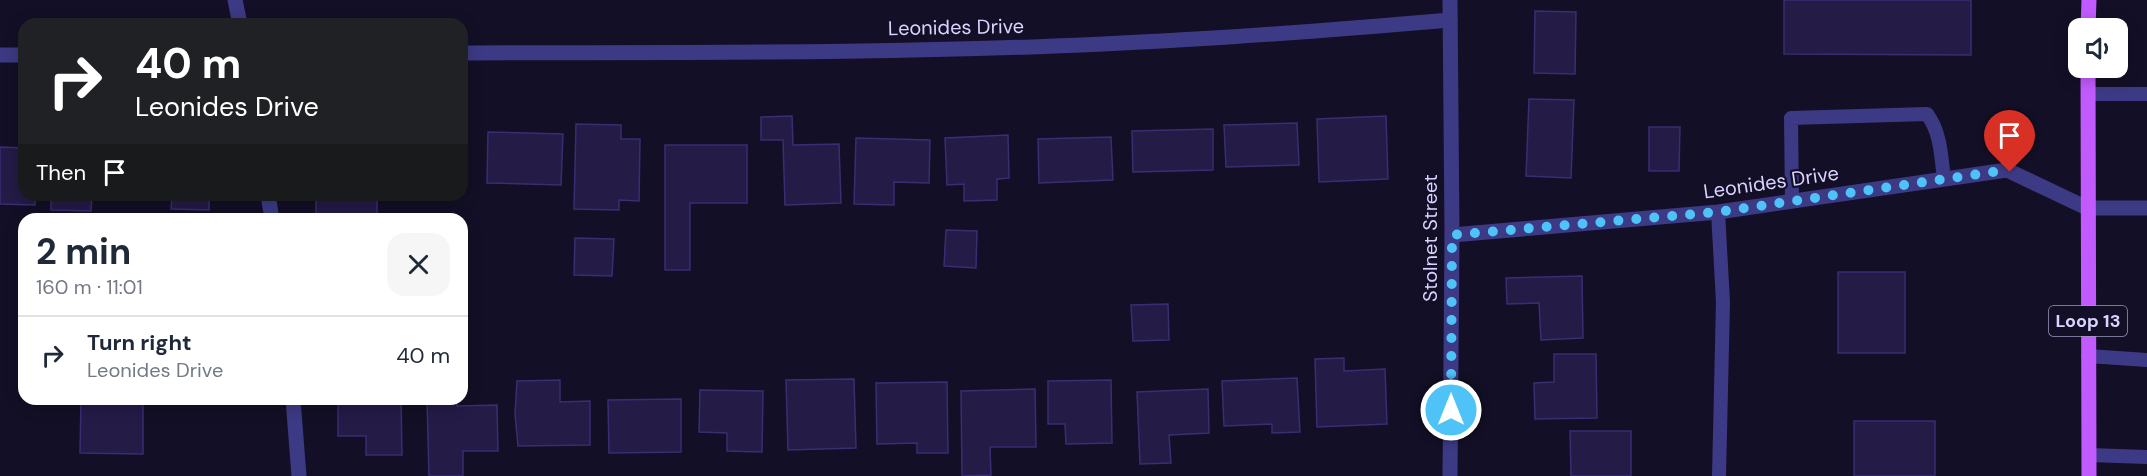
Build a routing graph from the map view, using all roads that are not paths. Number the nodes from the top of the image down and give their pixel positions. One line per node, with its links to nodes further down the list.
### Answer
1 (234, 0): 4 (street)
2 (1450, 0): 6 (street, Stolnet Street)
3 (2089, 0): 5 (main road)
4 (238, 18)
5 (2088, 18)
6 (1450, 20): 7 (street, Leonides Drive); 18 (street, Stolnet Street)
7 (468, 53)
8 (0, 55): 9 (street)
9 (18, 55)
10 (2088, 78): 11 (main road, Loop 13)
11 (2088, 94): 12 (lane); 15 (main road, Loop 13)
12 (2147, 94)
13 (1944, 179): 14 (street, Leonides Drive); 14 (lane); 15 (street, Leonides Drive)
14 (1792, 201): 17 (street, Leonides Drive)
15 (2087, 208): 16 (street); 19 (main road, Loop 13)
16 (2147, 208)
17 (1718, 212): 18 (street, Leonides Drive); 26 (lane)
18 (1452, 235): 25 (street, Stolnet Street)
19 (2088, 356): 20 (lane); 22 (main road, Loop 13)
20 (2147, 360)
21 (293, 405): 24 (street)
22 (2089, 455): 23 (lane); 27 (main road, Loop 13)
23 (2147, 457)
24 (299, 476)
25 (1450, 476)
26 (1719, 476)
27 (2089, 476)

